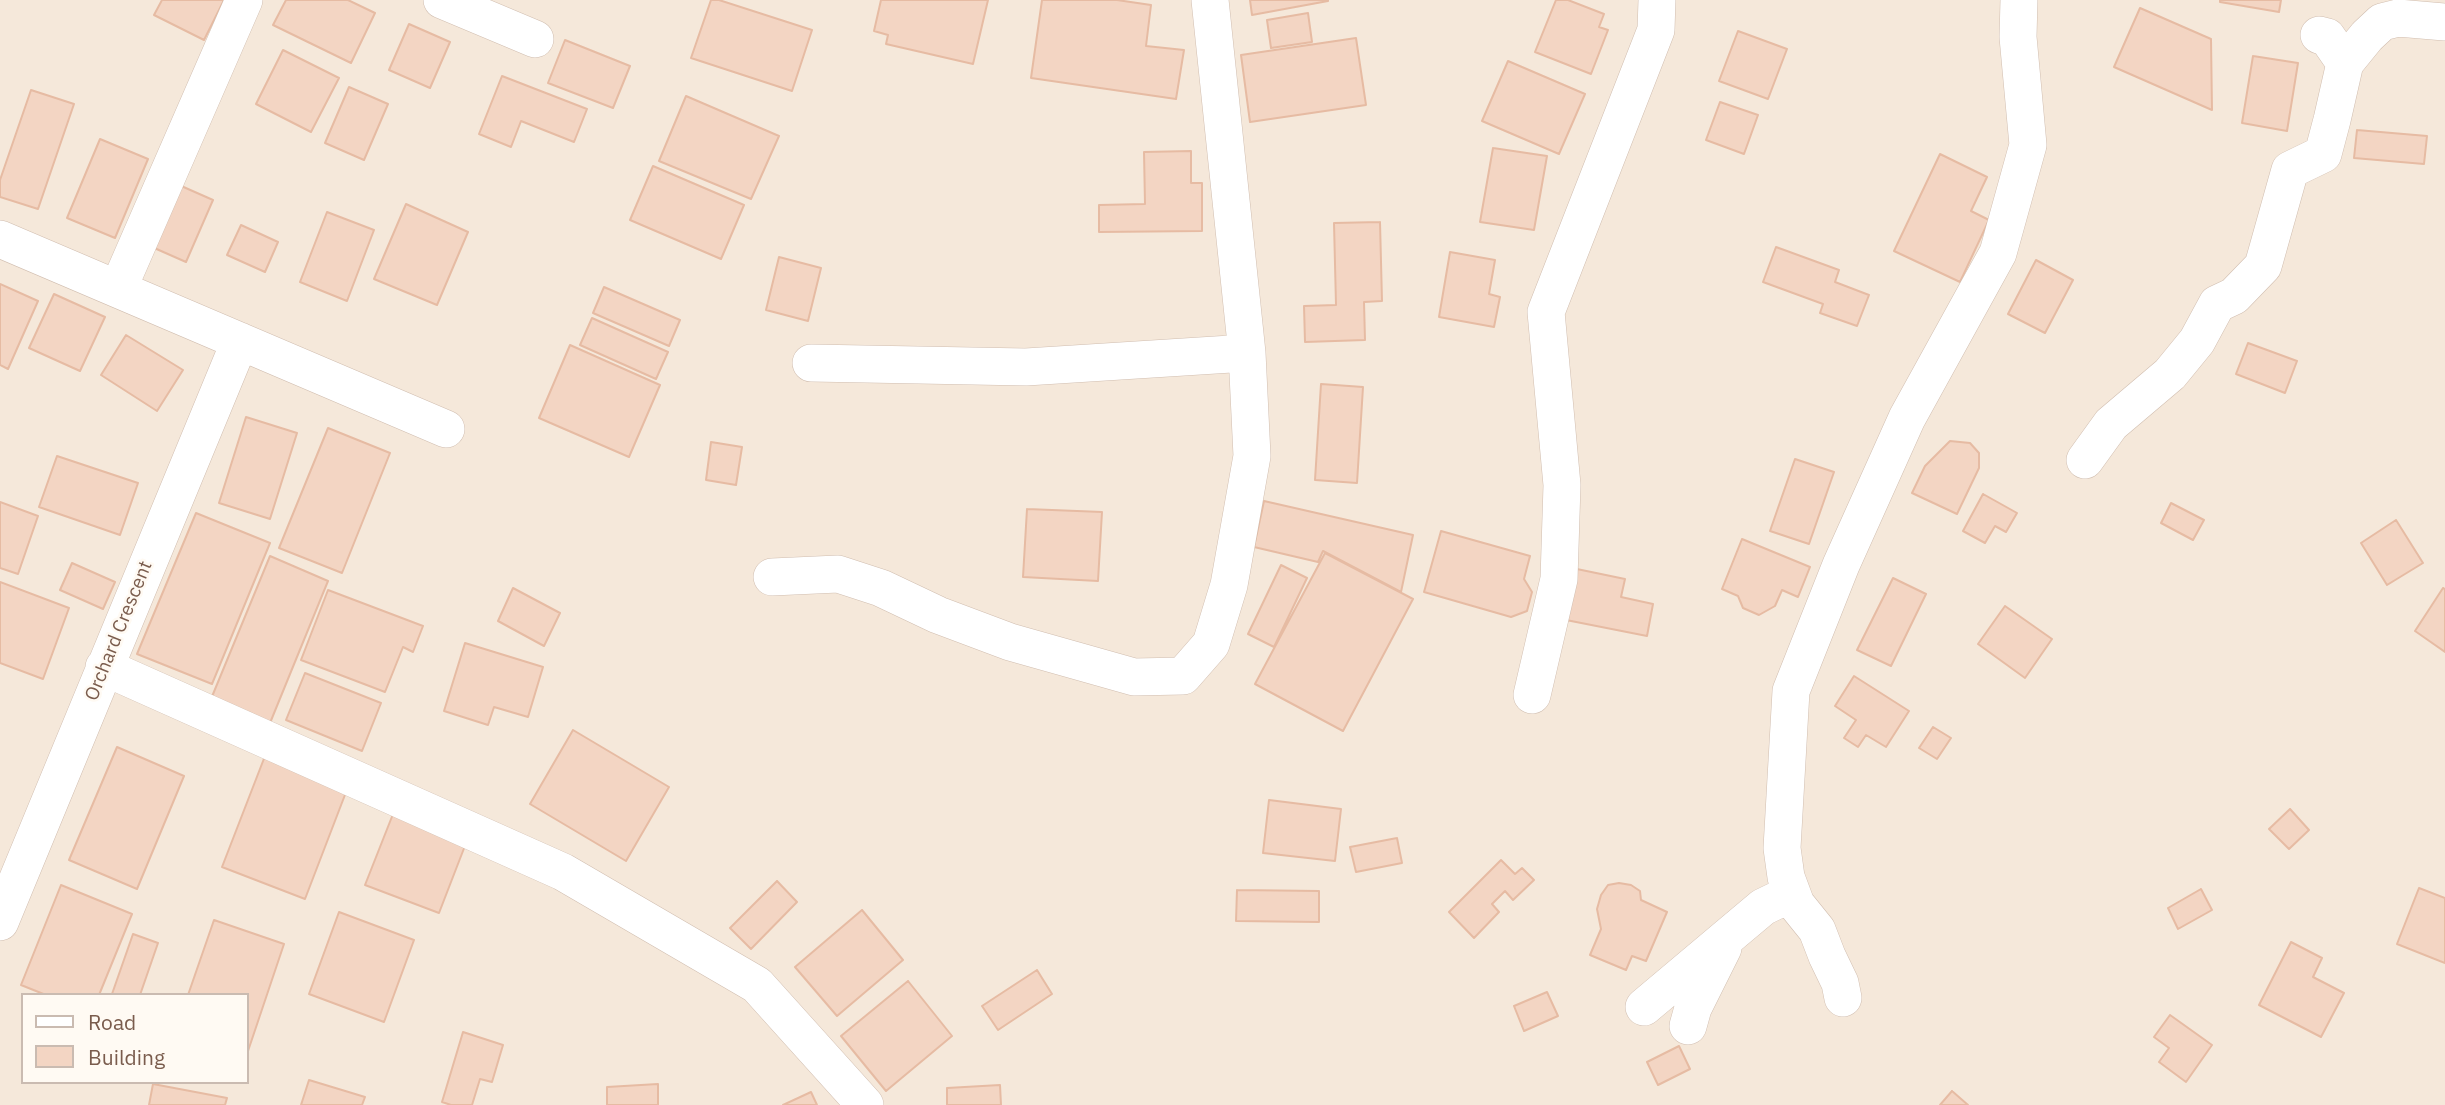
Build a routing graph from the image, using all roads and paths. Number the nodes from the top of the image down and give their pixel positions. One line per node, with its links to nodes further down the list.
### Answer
1 (244, 0): 11 (street)
2 (442, 0): 8 (street)
3 (1210, 0): 13 (street)
4 (1657, 0): 19 (street)
5 (2019, 0): 20 (street)
6 (2445, 22): 9 (street)
7 (2319, 35): 9 (street)
8 (535, 39)
9 (2345, 63): 16 (street)
10 (0, 239): 11 (street)
11 (118, 289): 12 (street)
12 (240, 341): 15 (street); 18 (street, Orchard Crescent)
13 (1247, 353): 14 (street); 17 (street)
14 (811, 363)
15 (446, 429)
16 (2085, 460)
17 (772, 577)
18 (104, 667): 21 (street, Orchard Crescent); 26 (street)
19 (1532, 695)
20 (1792, 893): 22 (street); 23 (street)
21 (0, 922)
22 (1730, 934): 24 (street); 25 (street)
23 (1843, 998)
24 (1644, 1007)
25 (1688, 1026)
26 (865, 1105)

